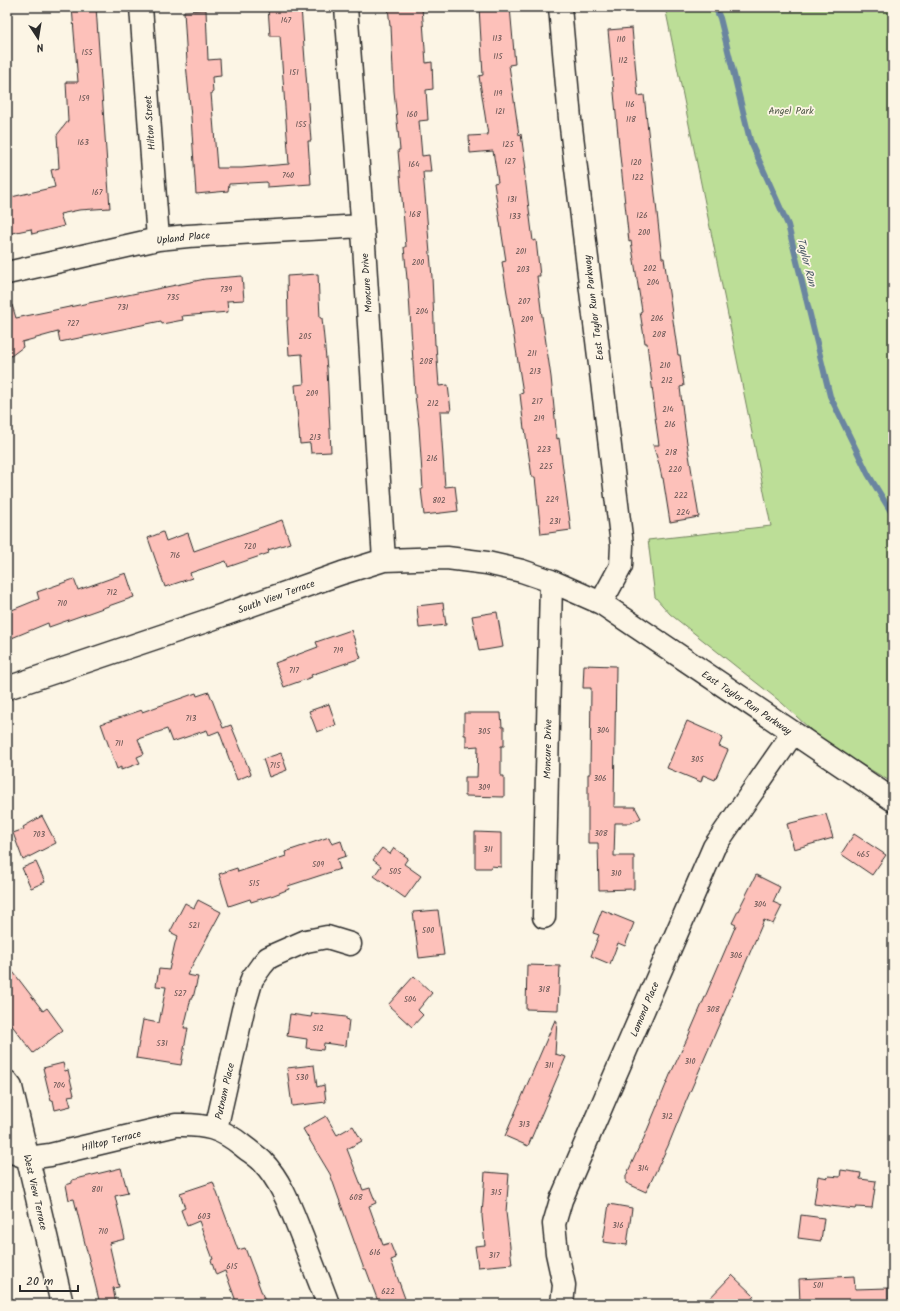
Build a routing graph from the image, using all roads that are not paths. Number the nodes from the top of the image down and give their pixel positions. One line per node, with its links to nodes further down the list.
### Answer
1 (141, 7): 5 (street, Hilton Street)
2 (346, 7): 4 (street, Moncure Drive)
3 (560, 7): 9 (street, East Taylor Run Parkway)
4 (362, 226): 5 (street, Upland Place); 7 (street, Moncure Drive)
5 (158, 239): 6 (street, Upland Place)
6 (7, 273)
7 (384, 560): 8 (street, South View Terrace); 10 (street, South View Terrace)
8 (551, 581): 9 (street, East Taylor Run Parkway); 13 (street, Moncure Drive)
9 (601, 603): 11 (street, East Taylor Run Parkway)
10 (7, 688)
11 (793, 733): 12 (street, East Taylor Run Parkway); 21 (street, Lamond Place)
12 (893, 800)
13 (544, 917)
14 (350, 944): 16 (street, Putnam Place)
15 (7, 1082): 18 (street, West View Terrace)
16 (216, 1129): 18 (street, Hilltop Terrace); 20 (street, Putnam Place)
17 (7, 1150): 18 (street, Hilltop Terrace)
18 (28, 1158): 19 (street, West View Terrace)
19 (62, 1304)
20 (328, 1304)
21 (562, 1304)

